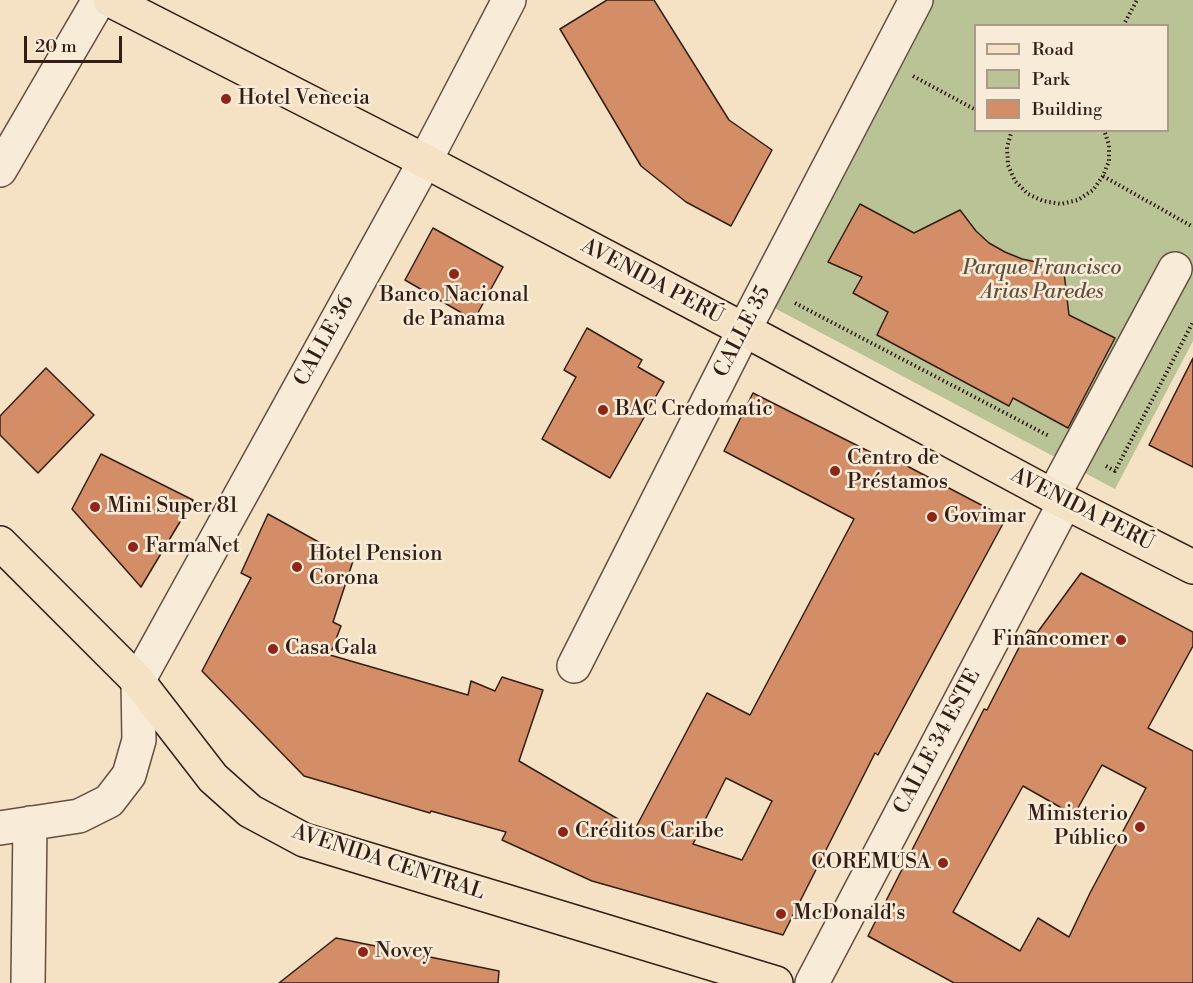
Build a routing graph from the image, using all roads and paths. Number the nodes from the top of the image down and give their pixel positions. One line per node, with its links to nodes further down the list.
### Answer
1 (99, 0): 12 (street)
2 (110, 0): 11 (main road, AVENIDA PERÚ)
3 (509, 0): 11 (street, CALLE 36)
4 (915, 0): 18 (street, CALLE 35)
5 (1137, 0): 6 (path)
6 (1124, 24)
7 (907, 73): 8 (path)
8 (974, 109)
9 (1011, 132): 13 (path)
10 (1105, 132): 13 (path)
11 (425, 161): 18 (main road, AVENIDA PERÚ); 24 (street, CALLE 36)
12 (0, 170)
13 (1103, 176): 14 (path)
14 (1193, 227)
15 (1175, 269): 19 (street, CALLE 34 ESTE)
16 (789, 300): 19 (path)
17 (1193, 322): 19 (path)
18 (744, 330): 20 (main road, AVENIDA PERÚ); 23 (street, CALLE 35)
19 (1077, 451): 20 (street, CALLE 34 ESTE)
20 (1059, 499): 22 (main road, AVENIDA PERÚ); 28 (street, CALLE 34 ESTE)
21 (0, 543): 24 (main road, AVENIDA CENTRAL)
22 (1193, 567)
23 (574, 666)
24 (138, 681): 25 (street); 27 (main road, AVENIDA CENTRAL)
25 (15, 826): 26 (street)
26 (28, 983)
27 (776, 983)
28 (812, 983)

